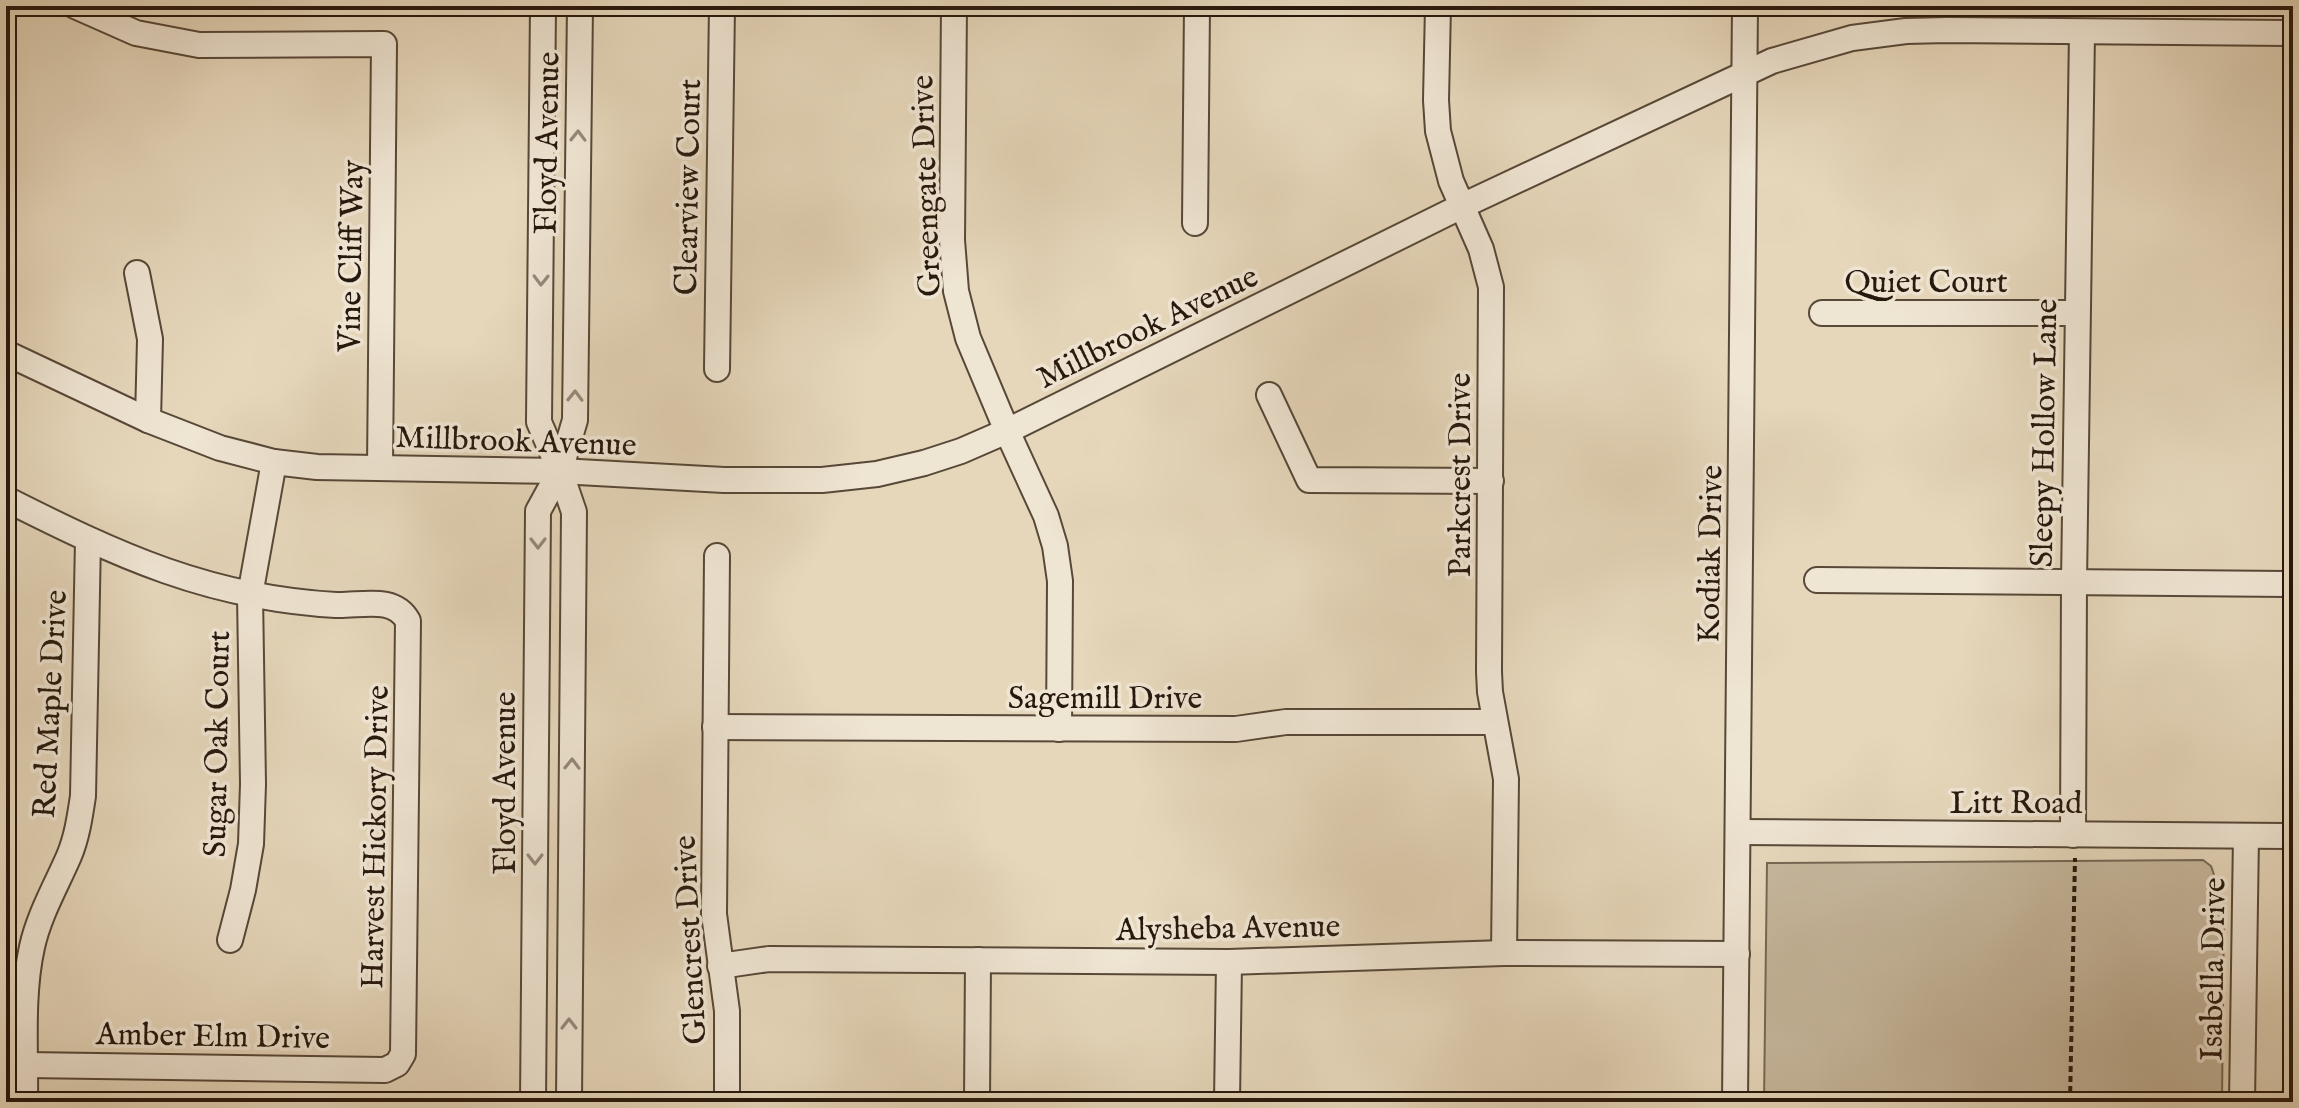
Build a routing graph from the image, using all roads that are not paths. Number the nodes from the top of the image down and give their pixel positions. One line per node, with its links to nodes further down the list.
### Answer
1 (75, 6): 23 (street, Vine Cliff Way)
2 (543, 6): 24 (street, Floyd Avenue, one-way to 24)
3 (580, 6): 24 (street, Floyd Avenue, one-way to 3)
4 (722, 6): 18 (street, Clearview Court)
5 (954, 6): 21 (street, Greengate Drive)
6 (1197, 6): 13 (street)
7 (1438, 6): 12 (street, Parkcrest Drive)
8 (1745, 6): 11 (street, Kodiak Drive)
9 (2082, 32): 10 (street, Millbrook Avenue); 11 (street, Millbrook Avenue); 16 (street, Sleepy Hollow Lane)
10 (2293, 33)
11 (1744, 75): 12 (street, Millbrook Avenue); 36 (street, Kodiak Drive)
12 (1462, 206): 21 (street, Millbrook Avenue); 25 (street, Parkcrest Drive)
13 (1195, 223)
14 (137, 273): 20 (street)
15 (1822, 313): 16 (street, Quiet Court)
16 (2077, 313): 30 (street, Sleepy Hollow Lane)
17 (6, 353): 20 (street, Millbrook Avenue)
18 (717, 369)
19 (1269, 395): 25 (street)
20 (148, 420): 22 (street, Millbrook Avenue)
21 (1007, 431): 24 (street, Millbrook Avenue); 35 (street, Greengate Drive)
22 (274, 462): 23 (street, Millbrook Avenue); 32 (street, Sugar Oak Court)
23 (380, 468): 24 (street, Millbrook Avenue)
24 (560, 471): 49 (street, Floyd Avenue, one-way to 49); 50 (street, Floyd Avenue, one-way to 24)
25 (1491, 481): 33 (street, Parkcrest Drive)
26 (6, 499): 27 (street)
27 (88, 540): 32 (street); 47 (street, Red Maple Drive)
28 (717, 556): 34 (street, Glencrest Drive)
29 (1817, 580): 30 (street)
30 (2074, 582): 31 (street); 39 (street, Sleepy Hollow Lane)
31 (2293, 584)
32 (250, 595): 40 (street, Sugar Oak Court); 46 (street, Harvest Hickory Drive)
33 (1495, 722): 35 (street, Sagemill Drive); 41 (street, Parkcrest Drive)
34 (715, 727): 35 (street, Sagemill Drive); 45 (street, Glencrest Drive)
35 (1059, 729)
36 (1738, 832): 39 (street, Litt Road); 42 (street, Kodiak Drive)
37 (2246, 836): 38 (street, Litt Road); 39 (street, Litt Road); 55 (street, Isabella Drive)
38 (2293, 836)
39 (2074, 846)
40 (230, 940)
41 (1504, 953): 42 (street, Alysheba Avenue); 44 (street, Alysheba Avenue)
42 (1737, 954): 54 (street, Kodiak Drive)
43 (978, 960): 44 (street, Alysheba Avenue); 45 (street, Alysheba Avenue); 52 (street)
44 (1229, 962): 53 (street)
45 (720, 966): 51 (street, Glencrest Drive)
46 (397, 1064): 47 (street, Amber Elm Drive)
47 (26, 1065): 48 (street, Red Maple Drive)
48 (25, 1102)
49 (533, 1102)
50 (569, 1102)
51 (727, 1102)
52 (977, 1102)
53 (1227, 1102)
54 (1735, 1102)
55 (2242, 1102)

